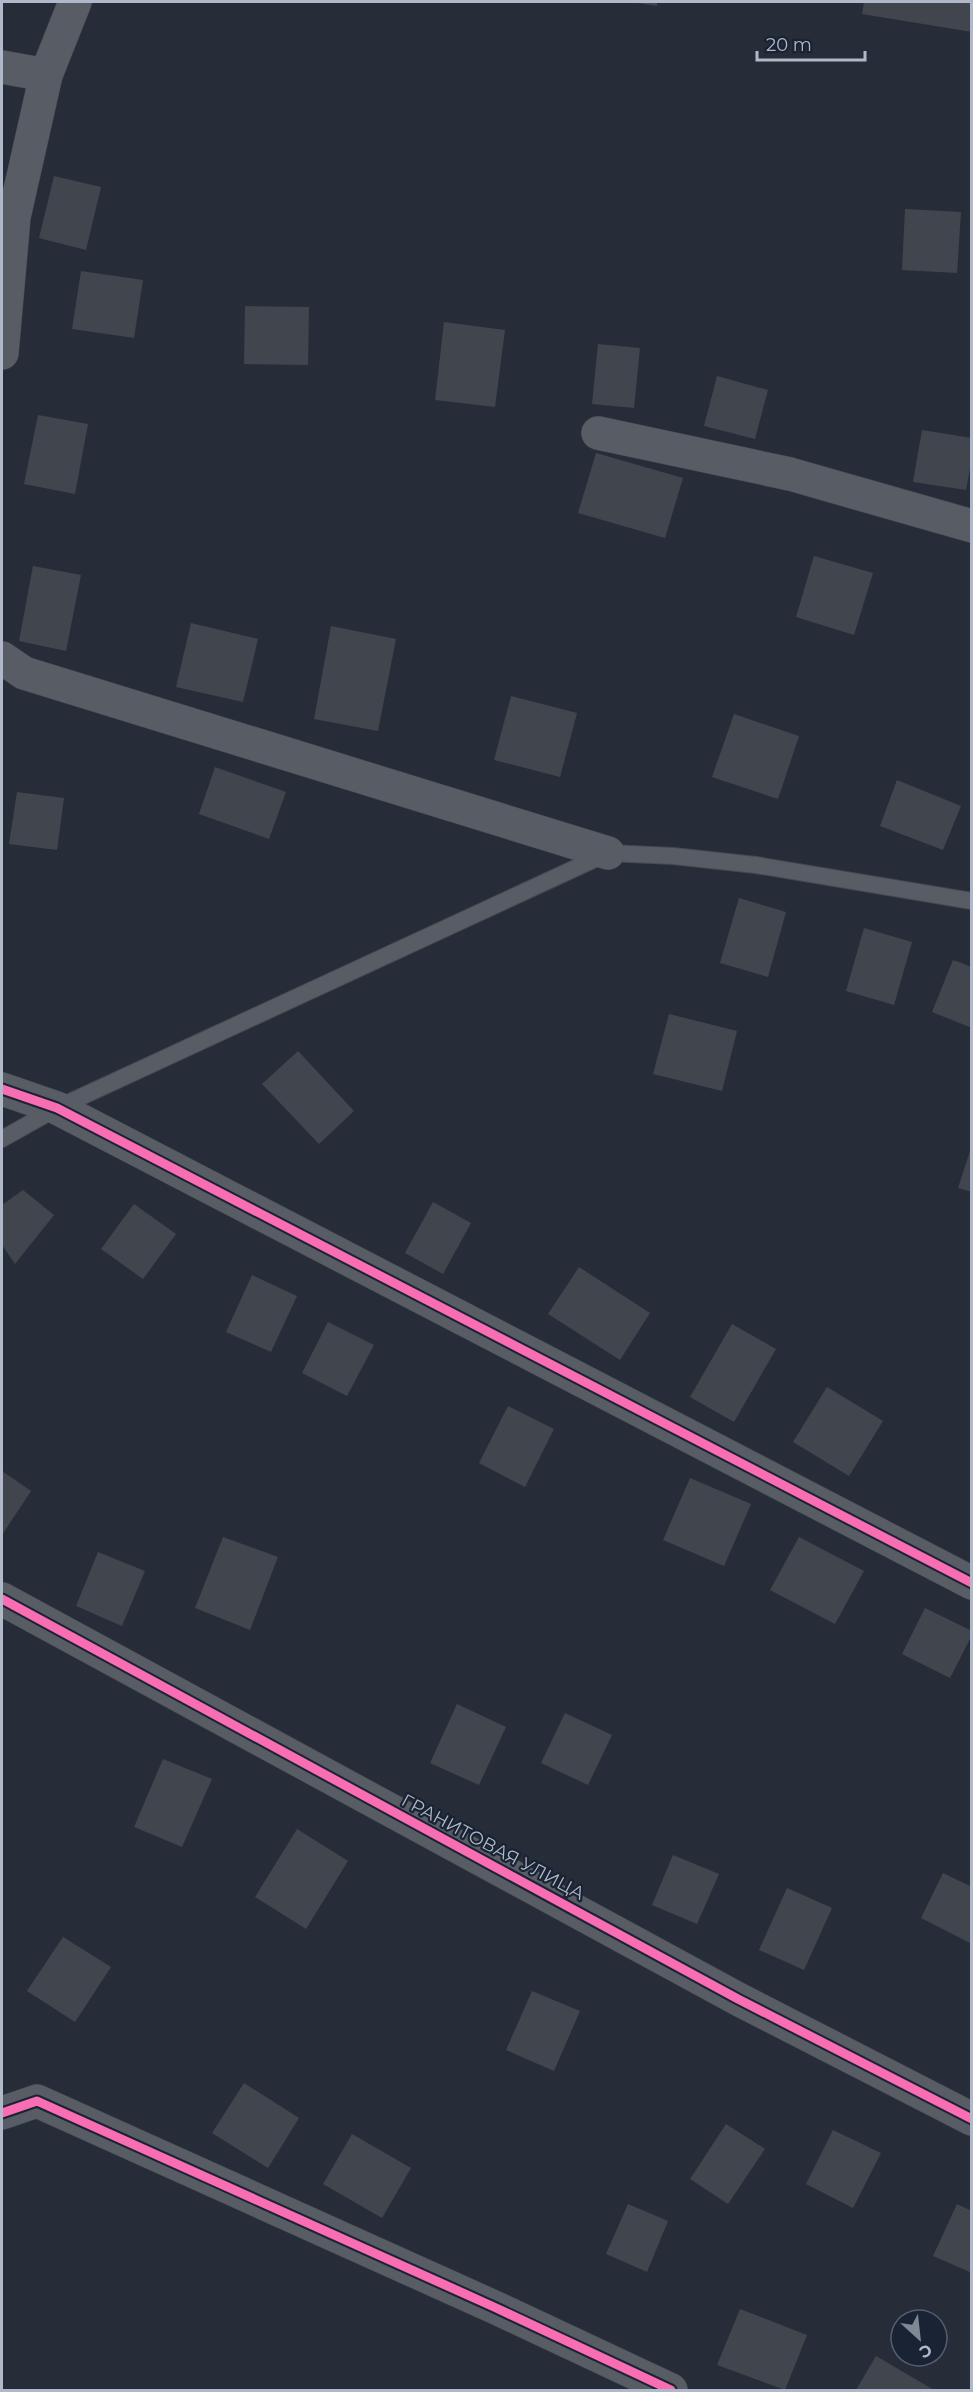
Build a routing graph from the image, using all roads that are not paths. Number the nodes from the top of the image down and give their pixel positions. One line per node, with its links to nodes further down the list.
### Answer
1 (75, 2): 3 (street)
2 (2, 67): 3 (street)
3 (46, 75): 4 (street)
4 (2, 353)
5 (598, 433): 6 (street)
6 (972, 526)
7 (2, 658): 8 (street)
8 (608, 853): 9 (lane); 11 (lane)
9 (972, 901)
10 (2, 1089): 11 (street)
11 (57, 1108): 12 (lane); 13 (street)
12 (2, 1139)
13 (972, 1583)
14 (2, 1599): 16 (street, ГРАНИТОВАЯ УЛИЦА)
15 (2, 2114): 17 (street)
16 (972, 2119)
17 (671, 2391)

